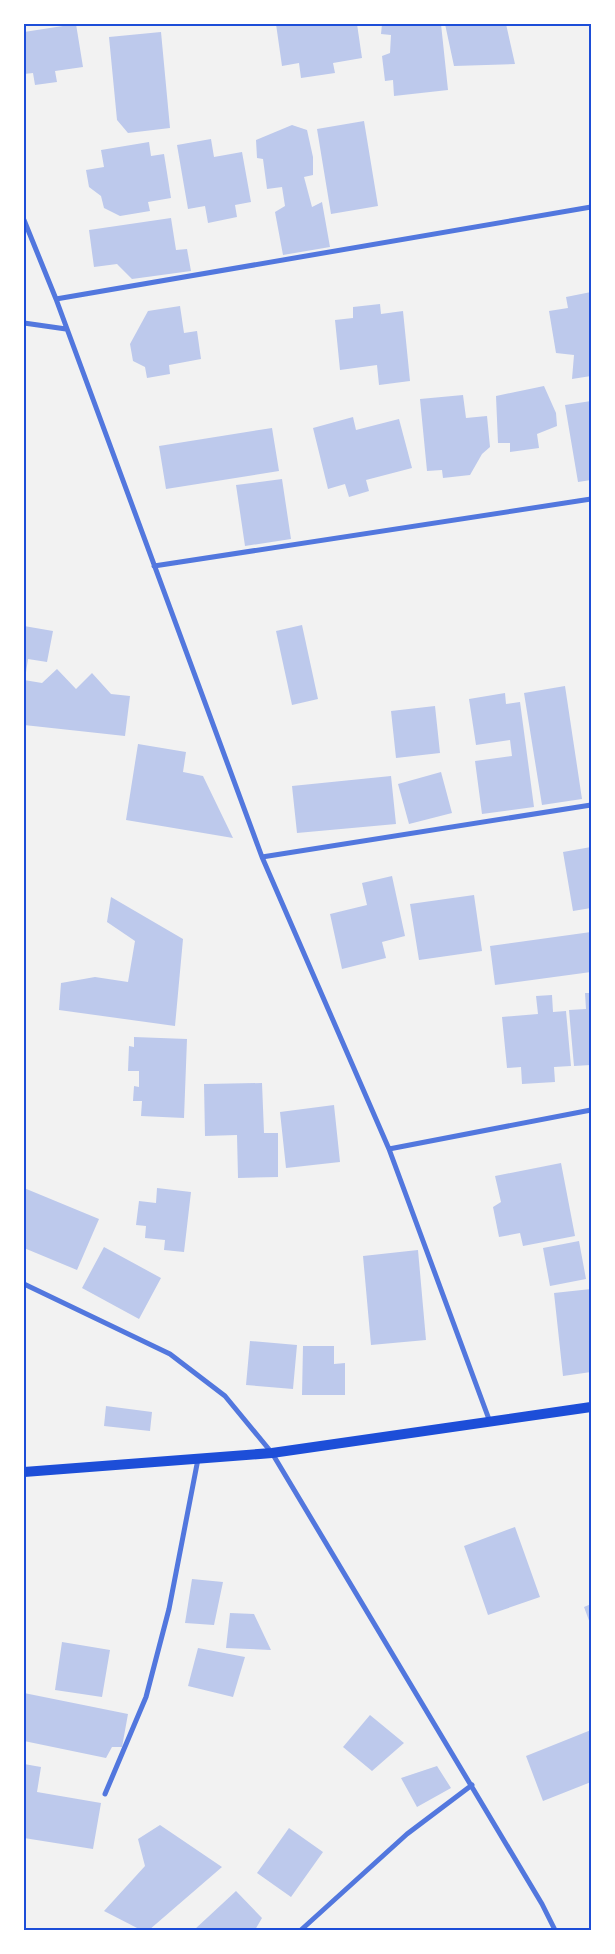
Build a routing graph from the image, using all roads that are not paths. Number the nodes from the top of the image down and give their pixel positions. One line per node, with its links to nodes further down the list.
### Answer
1 (591, 207): 3 (street)
2 (24, 220): 3 (street)
3 (56, 299): 5 (street)
4 (24, 323): 5 (street)
5 (66, 329): 7 (street)
6 (591, 499): 7 (street)
7 (154, 566): 9 (street)
8 (591, 805): 9 (street)
9 (262, 857): 11 (street)
10 (591, 1110): 11 (street)
11 (390, 1149): 14 (street)
12 (24, 1284): 15 (street)
13 (591, 1407): 14 (main road)
14 (490, 1423): 15 (main road)
15 (272, 1453): 16 (main road); 18 (street)
16 (198, 1460): 17 (main road); 19 (street)
17 (24, 1472)
18 (472, 1785): 20 (street); 21 (street)
19 (106, 1794)
20 (301, 1930)
21 (556, 1930)

